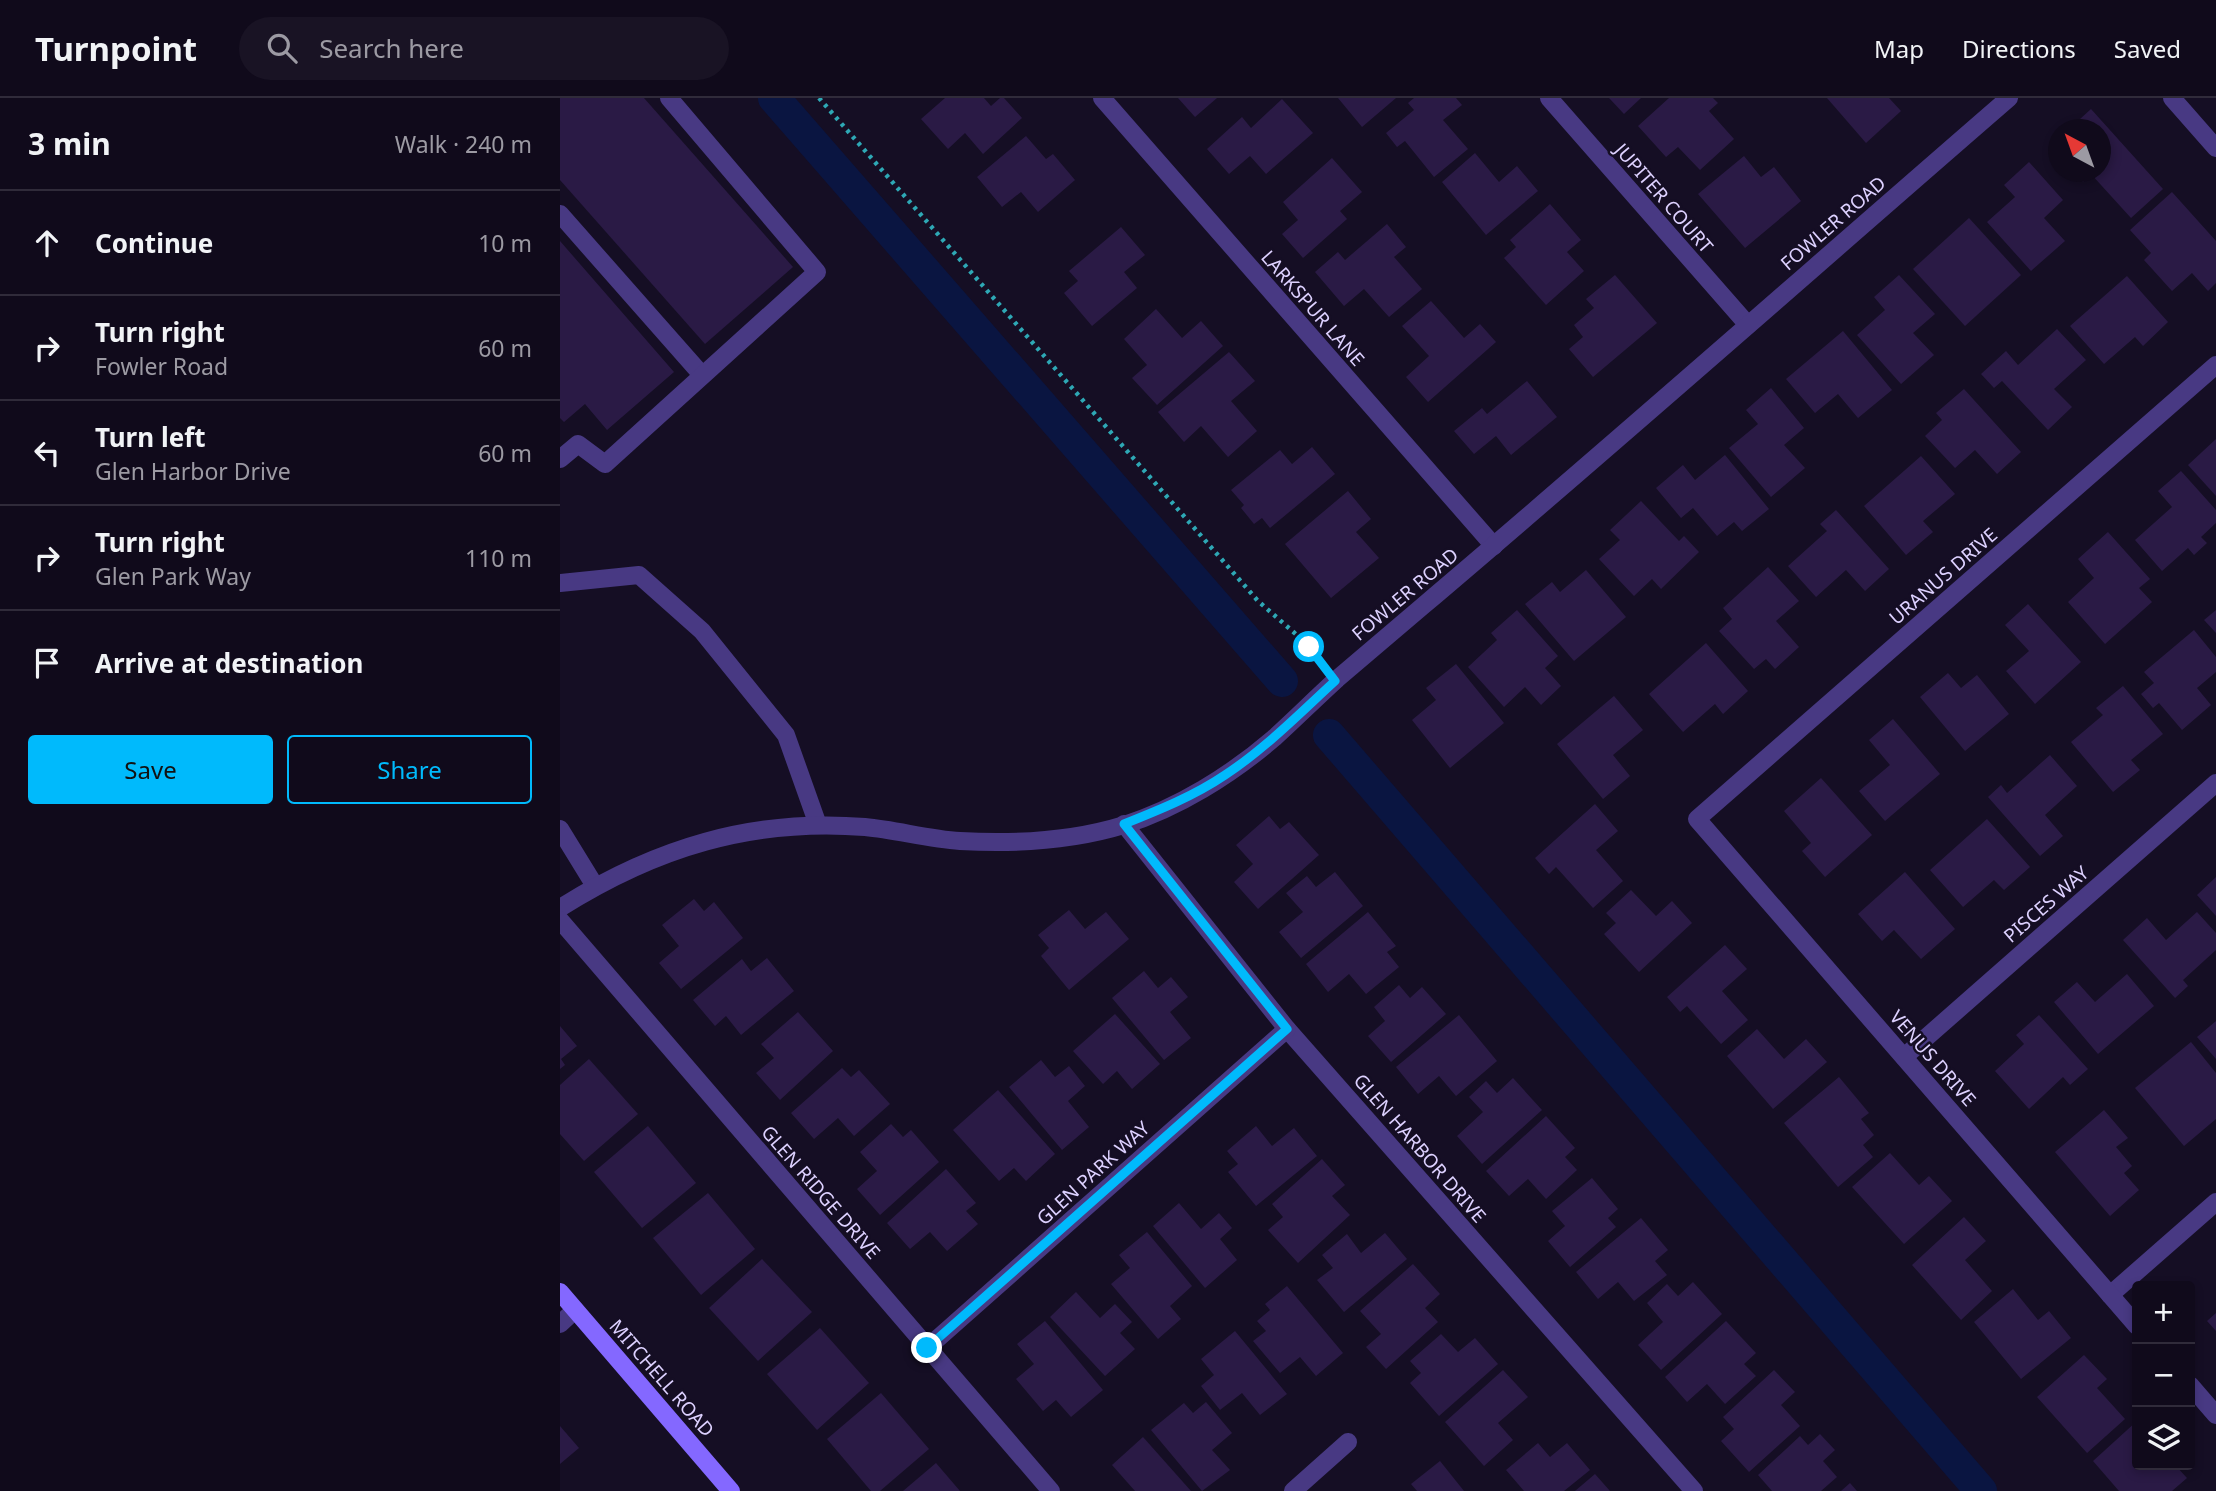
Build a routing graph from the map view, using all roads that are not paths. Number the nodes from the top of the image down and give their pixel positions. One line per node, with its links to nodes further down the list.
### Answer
1 (668, 98): 10 (street)
2 (1102, 98): 12 (street, LARKSPUR LANE)
3 (1549, 98): 8 (street, JUPITER COURT)
4 (2172, 98): 6 (street)
5 (2004, 100): 8 (street, FOWLER ROAD)
6 (2216, 148)
7 (560, 214): 10 (street)
8 (1748, 325): 12 (street, FOWLER ROAD)
9 (2216, 365): 15 (street, URANUS DRIVE)
10 (702, 375): 11 (street)
11 (561, 456)
12 (1493, 546): 16 (street, FOWLER ROAD)
13 (560, 583): 17 (street)
14 (2216, 783): 23 (street, PISCES WAY)
15 (1697, 818): 23 (street, VENUS DRIVE)
16 (1124, 824): 17 (street, FOWLER ROAD); 22 (street, GLEN HARBOR DRIVE)
17 (818, 825): 19 (street, FOWLER ROAD)
18 (560, 829): 19 (street)
19 (595, 886): 20 (street, FOWLER ROAD)
20 (560, 908)
21 (560, 920): 30 (street, GLEN RIDGE DRIVE)
22 (1287, 1029): 30 (street, GLEN PARK WAY); 37 (street, GLEN HARBOR DRIVE)
23 (1904, 1057): 26 (street, VENUS DRIVE)
24 (2216, 1202): 26 (street)
25 (560, 1293): 27 (main road, MITCHELL ROAD)
26 (2110, 1295): 28 (street, VENUS DRIVE)
27 (575, 1310): 29 (street); 34 (main road, MITCHELL ROAD)
28 (2132, 1320)
29 (560, 1324)
30 (927, 1348): 35 (street, GLEN RIDGE DRIVE)
31 (2195, 1391): 32 (street)
32 (2216, 1415)
33 (1348, 1442): 36 (street)
34 (732, 1491)
35 (1051, 1491)
36 (1293, 1491)
37 (1694, 1491)

